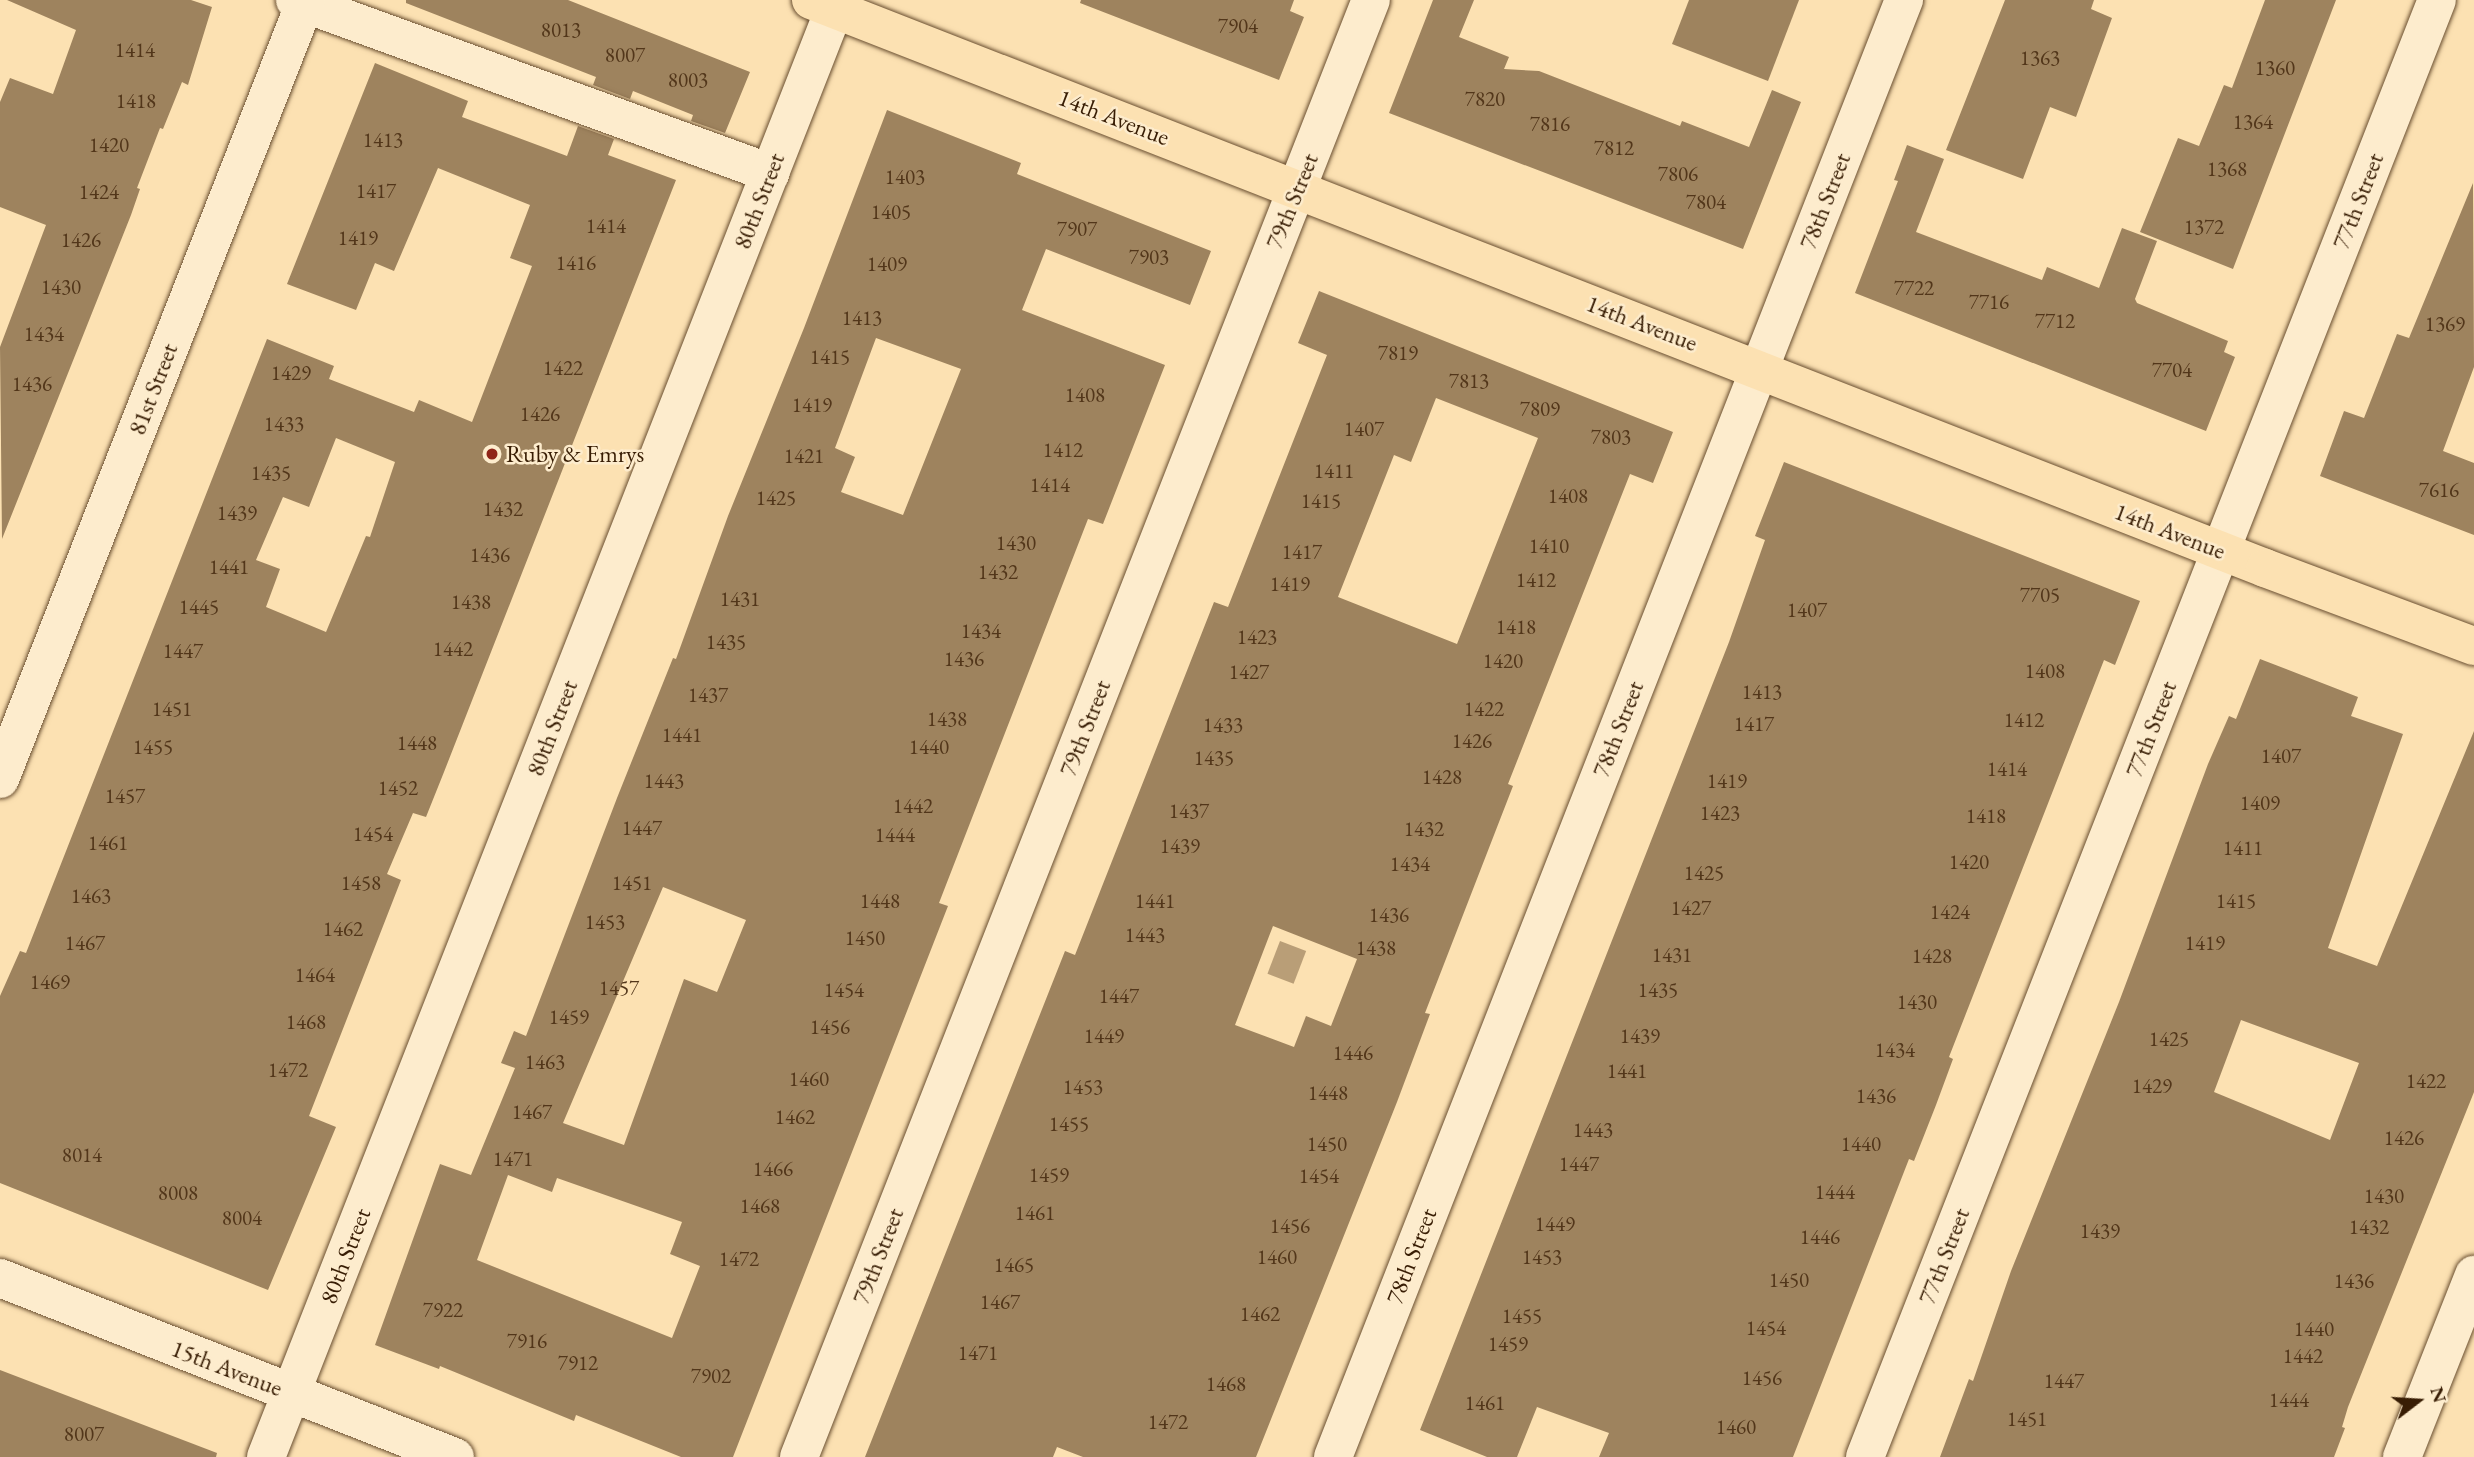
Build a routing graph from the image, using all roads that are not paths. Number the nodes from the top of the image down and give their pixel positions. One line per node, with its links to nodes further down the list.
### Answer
1 (1371, 0): 7 (street, 79th Street)
2 (1904, 0): 8 (street, 78th Street)
3 (2437, 0): 9 (street, 77th Street)
4 (302, 1): 6 (street); 11 (street, 81st Street)
5 (828, 3): 6 (street, 80th Street); 7 (main road, 14th Avenue)
6 (770, 173): 14 (street, 80th Street)
7 (1297, 188): 8 (main road, 14th Avenue); 17 (street, 79th Street)
8 (1759, 370): 9 (main road, 14th Avenue); 18 (street, 78th Street)
9 (2221, 551): 10 (main road, 14th Avenue); 19 (street, 77th Street)
10 (2474, 646)
11 (0, 779)
12 (2474, 1275): 20 (street)
13 (0, 1279): 14 (street, 15th Avenue)
14 (291, 1393): 15 (street, 80th Street); 16 (street, 15th Avenue)
15 (266, 1457)
16 (455, 1457)
17 (799, 1457)
18 (1333, 1457)
19 (1865, 1457)
20 (2402, 1457)

